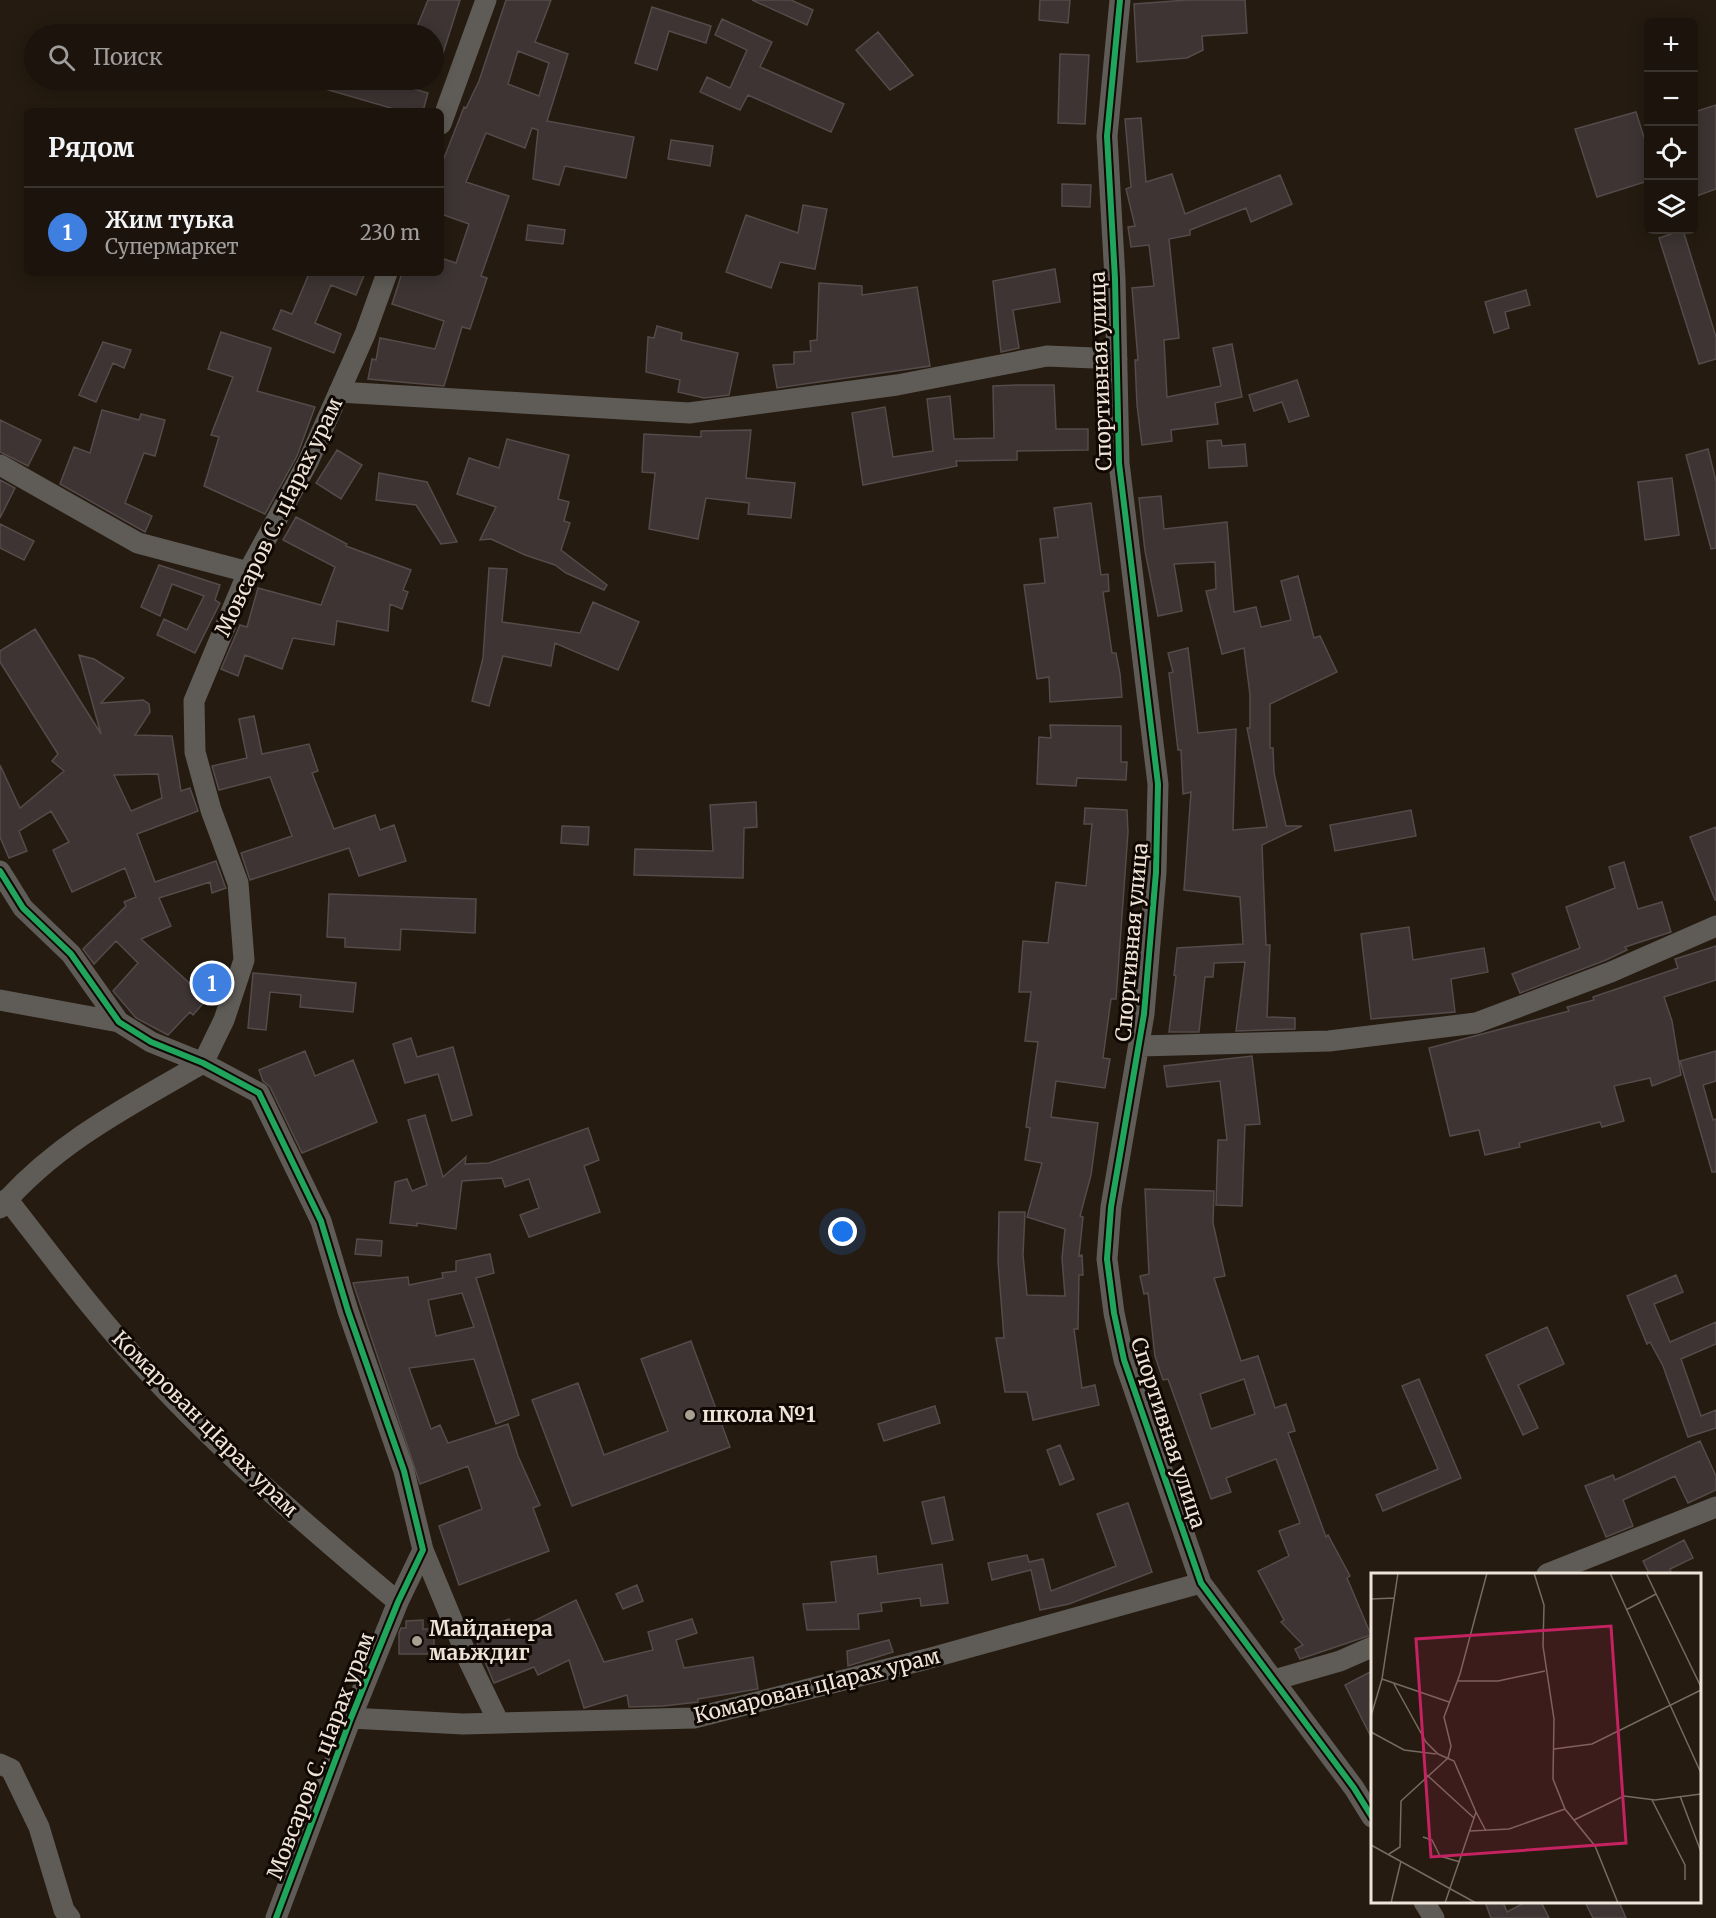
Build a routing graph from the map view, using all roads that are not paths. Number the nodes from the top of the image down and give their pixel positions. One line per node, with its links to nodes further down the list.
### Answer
1 (486, 0): 3 (street)
2 (1120, 0): 5 (street, Спортивная улица)
3 (444, 116)
4 (386, 276): 6 (street, Мовсаров С. цIарах урам)
5 (1117, 359): 6 (street); 13 (street, Спортивная улица)
6 (339, 392): 8 (street, Мовсаров С. цIарах урам)
7 (0, 465): 8 (street)
8 (248, 572): 14 (street, Мовсаров С. цIарах урам)
9 (0, 871): 12 (street)
10 (1716, 926): 13 (street)
11 (0, 1000): 12 (street)
12 (119, 1022): 14 (street)
13 (1140, 1046): 19 (street, Спортивная улица)
14 (203, 1063): 15 (street); 17 (street)
15 (4, 1204): 20 (street, Комарован цIарах урам)
16 (1716, 1507): 18 (street)
17 (423, 1550): 20 (street, Мовсаров С. цIарах урам); 24 (street)
18 (1552, 1573)
19 (1201, 1583): 22 (street, Спортивная улица); 24 (street, Комарован цIарах урам)
20 (398, 1602): 23 (street, Мовсаров С. цIарах урам)
21 (1371, 1647): 22 (street)
22 (1274, 1680): 26 (street, Спортивная улица)
23 (351, 1718): 24 (street, Комарован цIарах урам); 29 (street, Мовсаров С. цIарах урам)
24 (499, 1723)
25 (0, 1764): 28 (street)
26 (1371, 1815)
27 (1425, 1903): 30 (street)
28 (70, 1918)
29 (276, 1918)
30 (1434, 1918)

